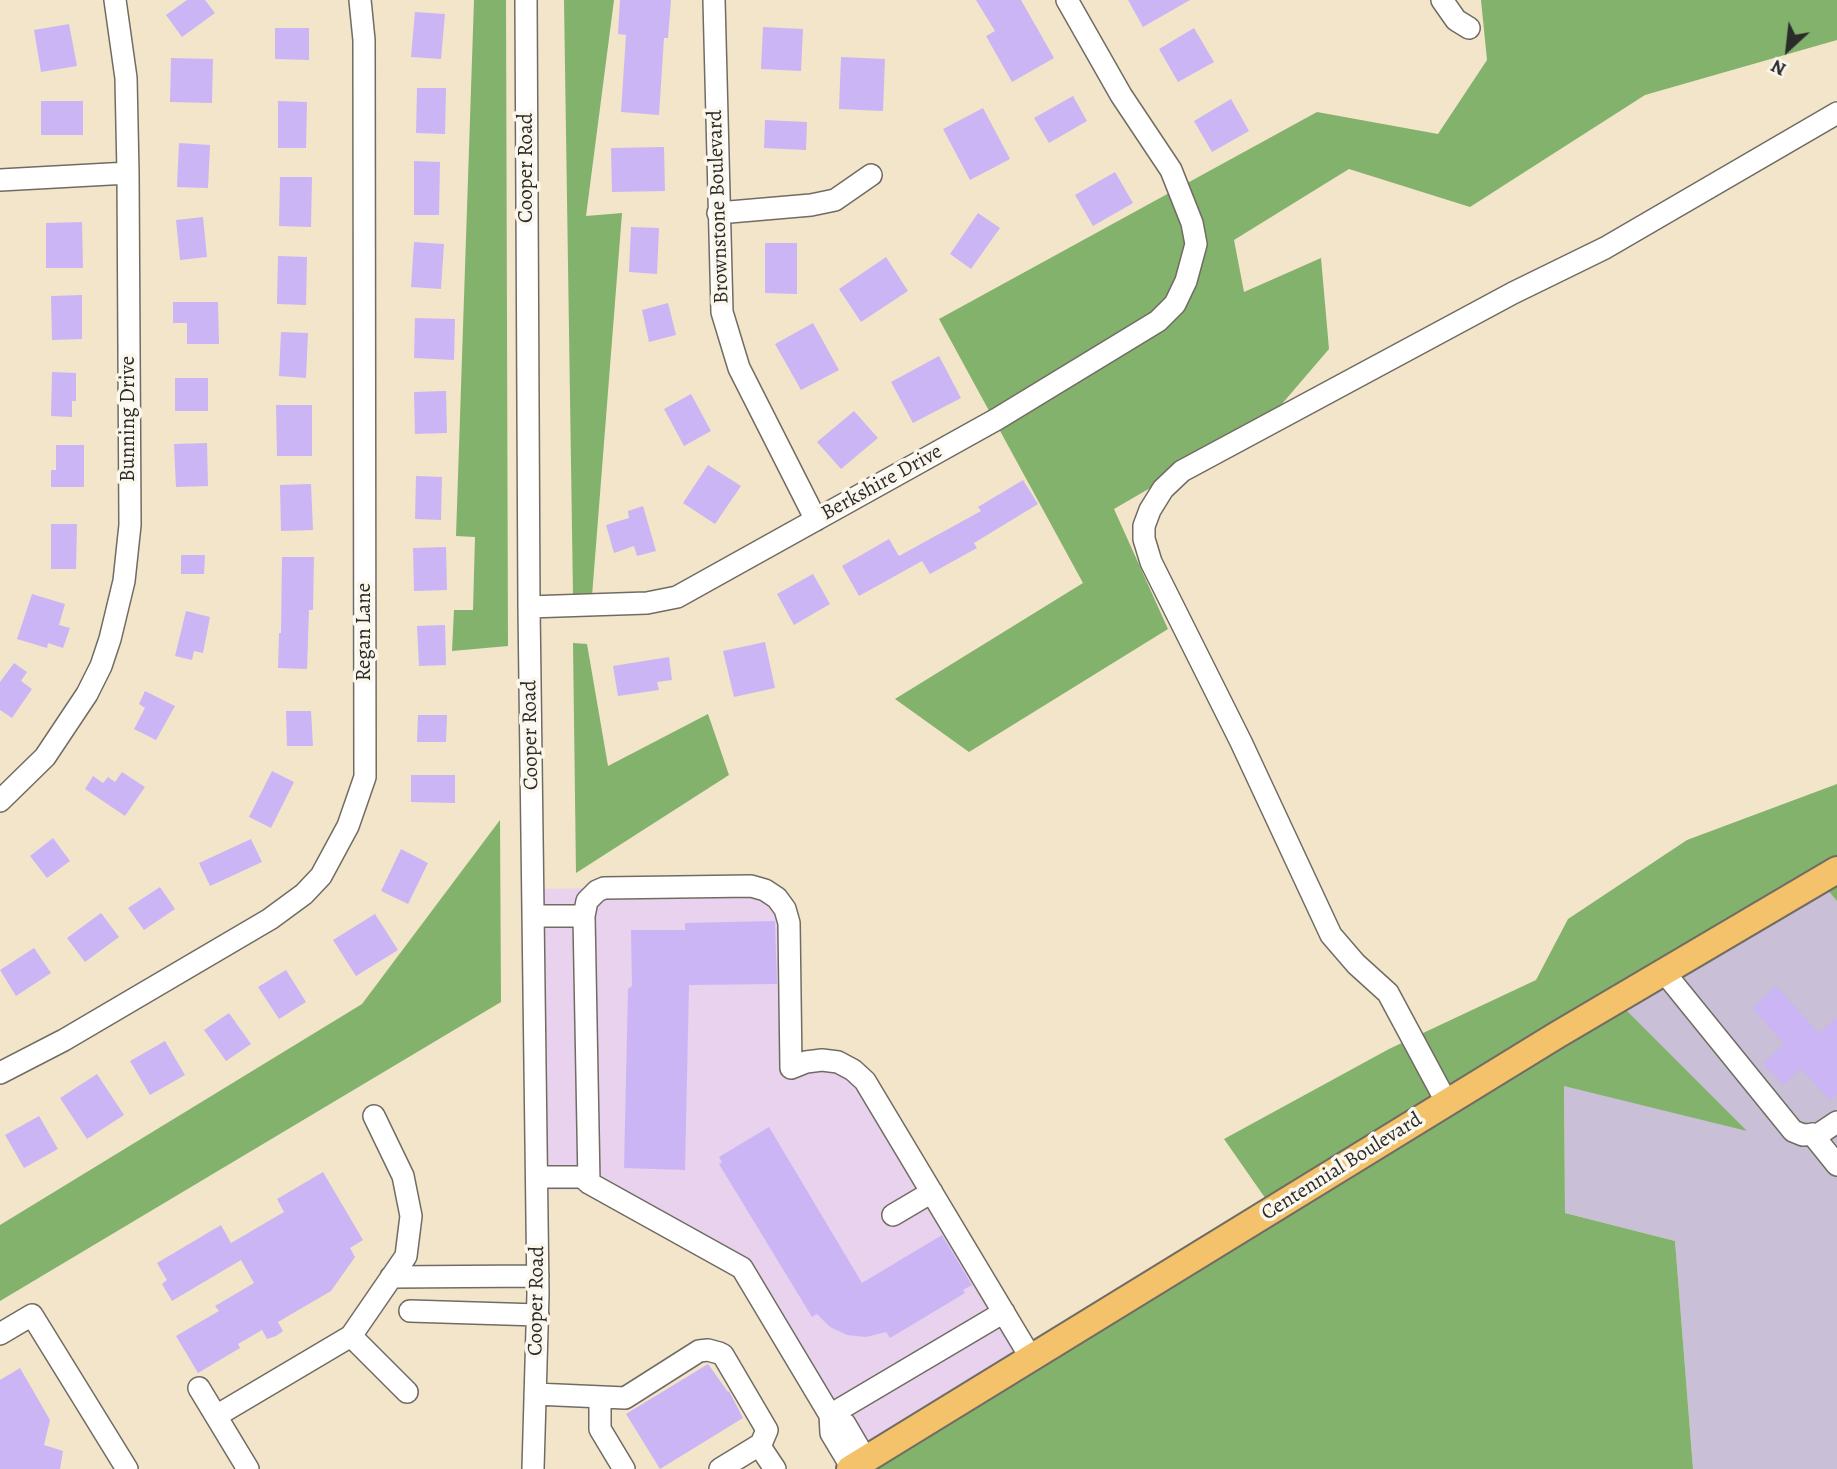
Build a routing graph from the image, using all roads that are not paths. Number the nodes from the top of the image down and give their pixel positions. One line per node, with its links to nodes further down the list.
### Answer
1 (115, 0): 9 (street, Bunning Drive)
2 (360, 0): 20 (street, Regan Lane)
3 (526, 0): 14 (street, Cooper Road)
4 (714, 0): 12 (street, Brownstone Boulevard)
5 (1067, 0): 13 (street, Berkshire Drive)
6 (1442, 0): 7 (street)
7 (1469, 28)
8 (1837, 113): 21 (street)
9 (128, 173): 11 (street); 15 (street, Bunning Drive)
10 (871, 175): 12 (street)
11 (0, 180)
12 (718, 214): 13 (street, Brownstone Boulevard)
13 (817, 520): 14 (street, Berkshire Drive)
14 (529, 607): 17 (street, Cooper Road)
15 (0, 802)
16 (1837, 870): 19 (main road, Centennial Boulevard)
17 (534, 916): 18 (street); 26 (street, Cooper Road)
18 (584, 916): 27 (street); 28 (street)
19 (1664, 972): 21 (main road, Centennial Boulevard); 24 (street)
20 (0, 1073)
21 (1447, 1103): 37 (main road, Centennial Boulevard)
22 (374, 1116): 31 (street)
23 (1837, 1122): 24 (street)
24 (1812, 1134): 25 (street)
25 (1837, 1165)
26 (537, 1183): 27 (street); 30 (street, Cooper Road)
27 (589, 1183): 42 (street)
28 (932, 1192): 29 (street); 33 (street)
29 (894, 1215)
30 (538, 1276): 31 (street); 34 (street, Cooper Road)
31 (391, 1277): 36 (street)
32 (410, 1311): 34 (street)
33 (1004, 1312): 37 (street); 42 (street)
34 (538, 1315): 40 (street, Cooper Road)
35 (0, 1334): 46 (street)
36 (351, 1336): 39 (street); 43 (street)
37 (1031, 1358): 45 (main road, Centennial Boulevard)
38 (199, 1388): 43 (street)
39 (407, 1392)
40 (535, 1394): 41 (street); 48 (street, Cooper Road)
41 (600, 1398): 44 (street); 49 (street)
42 (830, 1415): 45 (street)
43 (216, 1416): 47 (street)
44 (759, 1445): 50 (street); 51 (street)
45 (856, 1465)
46 (127, 1469)
47 (248, 1469)
48 (533, 1469)
49 (624, 1469)
50 (720, 1469)
51 (775, 1469)

